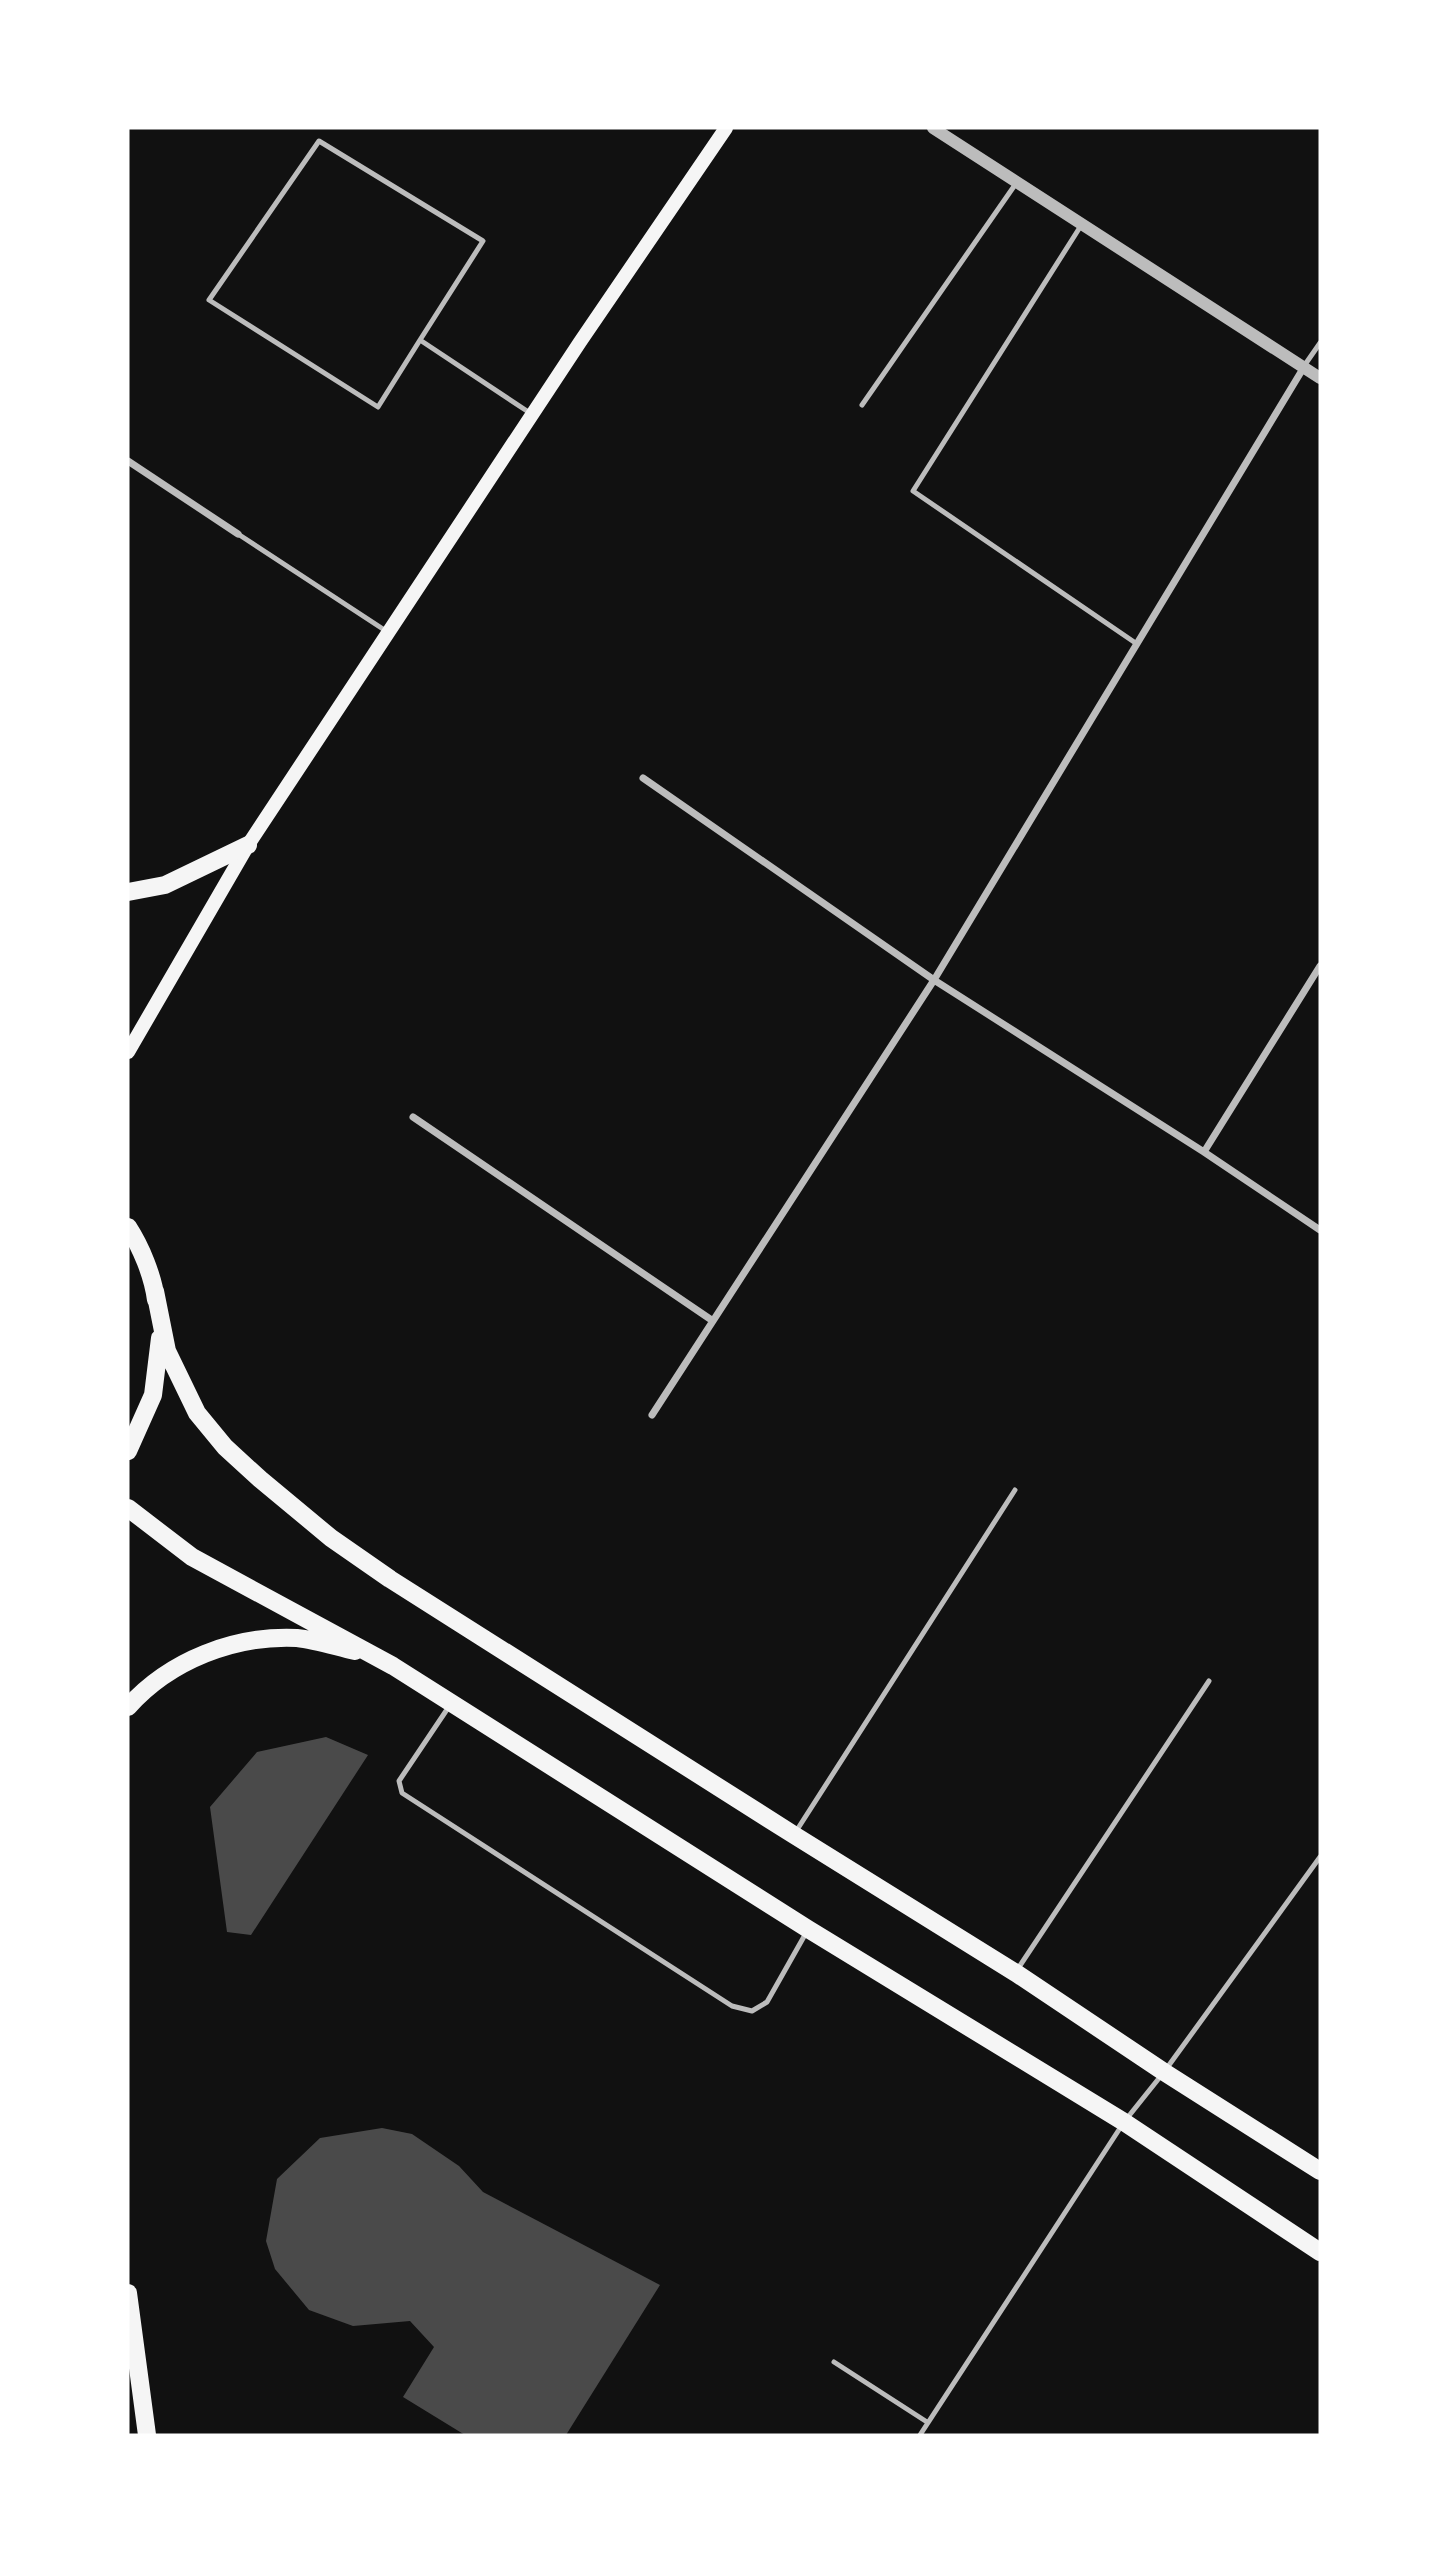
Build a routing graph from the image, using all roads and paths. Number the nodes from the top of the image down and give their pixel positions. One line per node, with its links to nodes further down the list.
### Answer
1 (726, 128): 10 (main road)
2 (933, 128): 3 (street)
3 (1017, 182): 4 (street); 9 (lane)
4 (1082, 224): 7 (street); 14 (lane)
5 (420, 340): 5 (lane); 10 (lane)
6 (1320, 342): 7 (lane)
7 (1304, 367): 8 (street); 14 (street)
8 (1320, 378)
9 (862, 405)
10 (532, 415): 13 (main road)
11 (128, 461): 12 (street)
12 (238, 534): 13 (lane)
13 (388, 633): 16 (main road)
14 (1137, 644): 19 (street)
15 (643, 778): 19 (street)
16 (248, 845): 17 (main road); 20 (main road)
17 (128, 892)
18 (1320, 966): 22 (street)
19 (934, 980): 22 (street); 26 (street)
20 (128, 1052)
21 (413, 1117): 26 (street)
22 (1204, 1152): 24 (street)
23 (128, 1227): 25 (main road)
24 (1320, 1230)
25 (155, 1290): 28 (main road); 35 (main road)
26 (713, 1321): 27 (street)
27 (652, 1415)
28 (128, 1451)
29 (1015, 1490): 35 (lane)
30 (128, 1508): 31 (main road)
31 (393, 1666): 33 (main road); 34 (main road)
32 (1209, 1681): 38 (lane)
33 (452, 1703): 37 (main road); 37 (lane)
34 (128, 1707)
35 (794, 1835): 38 (main road)
36 (1320, 1857): 39 (lane)
37 (808, 1929): 40 (main road)
38 (1016, 1973): 39 (main road)
39 (1164, 2072): 40 (lane); 41 (main road)
40 (1124, 2122): 42 (main road); 45 (lane)
41 (1320, 2171)
42 (1320, 2252)
43 (128, 2292): 46 (main road)
44 (834, 2362): 45 (lane)
45 (927, 2422): 47 (lane)
46 (147, 2435)
47 (919, 2435)

